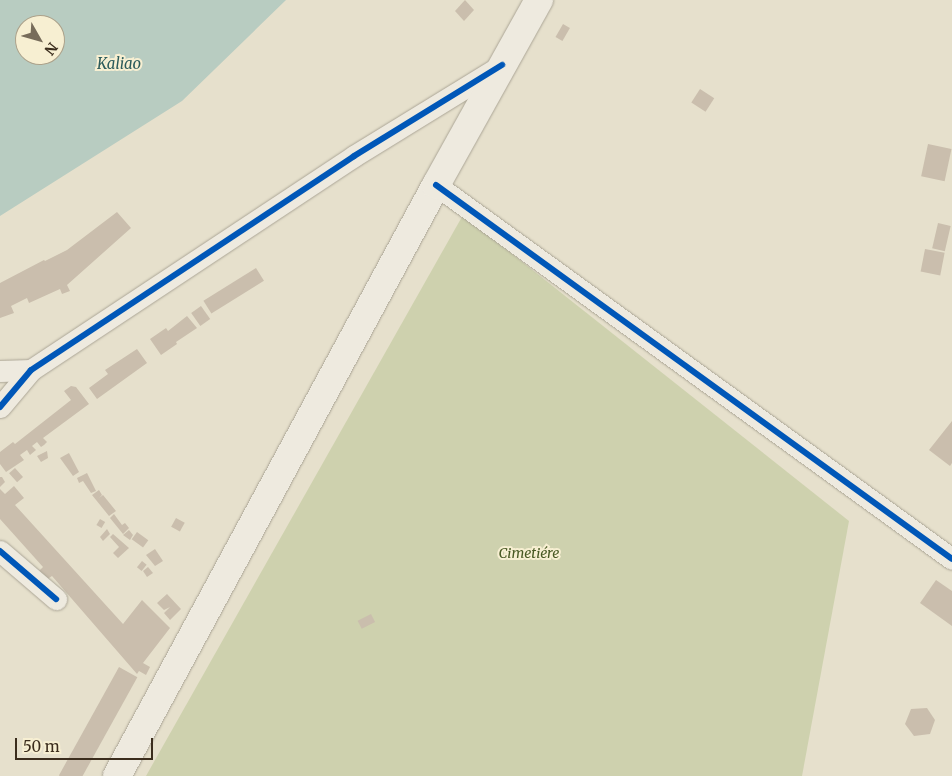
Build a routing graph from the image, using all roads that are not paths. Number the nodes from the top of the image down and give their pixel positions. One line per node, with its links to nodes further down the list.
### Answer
1 (539, 0): 2 (main road)
2 (502, 65): 3 (main road); 4 (street)
3 (436, 185): 8 (street); 10 (main road)
4 (31, 370): 5 (street); 6 (street)
5 (0, 371)
6 (0, 407)
7 (0, 551): 9 (street)
8 (952, 559)
9 (56, 599)
10 (117, 776)

